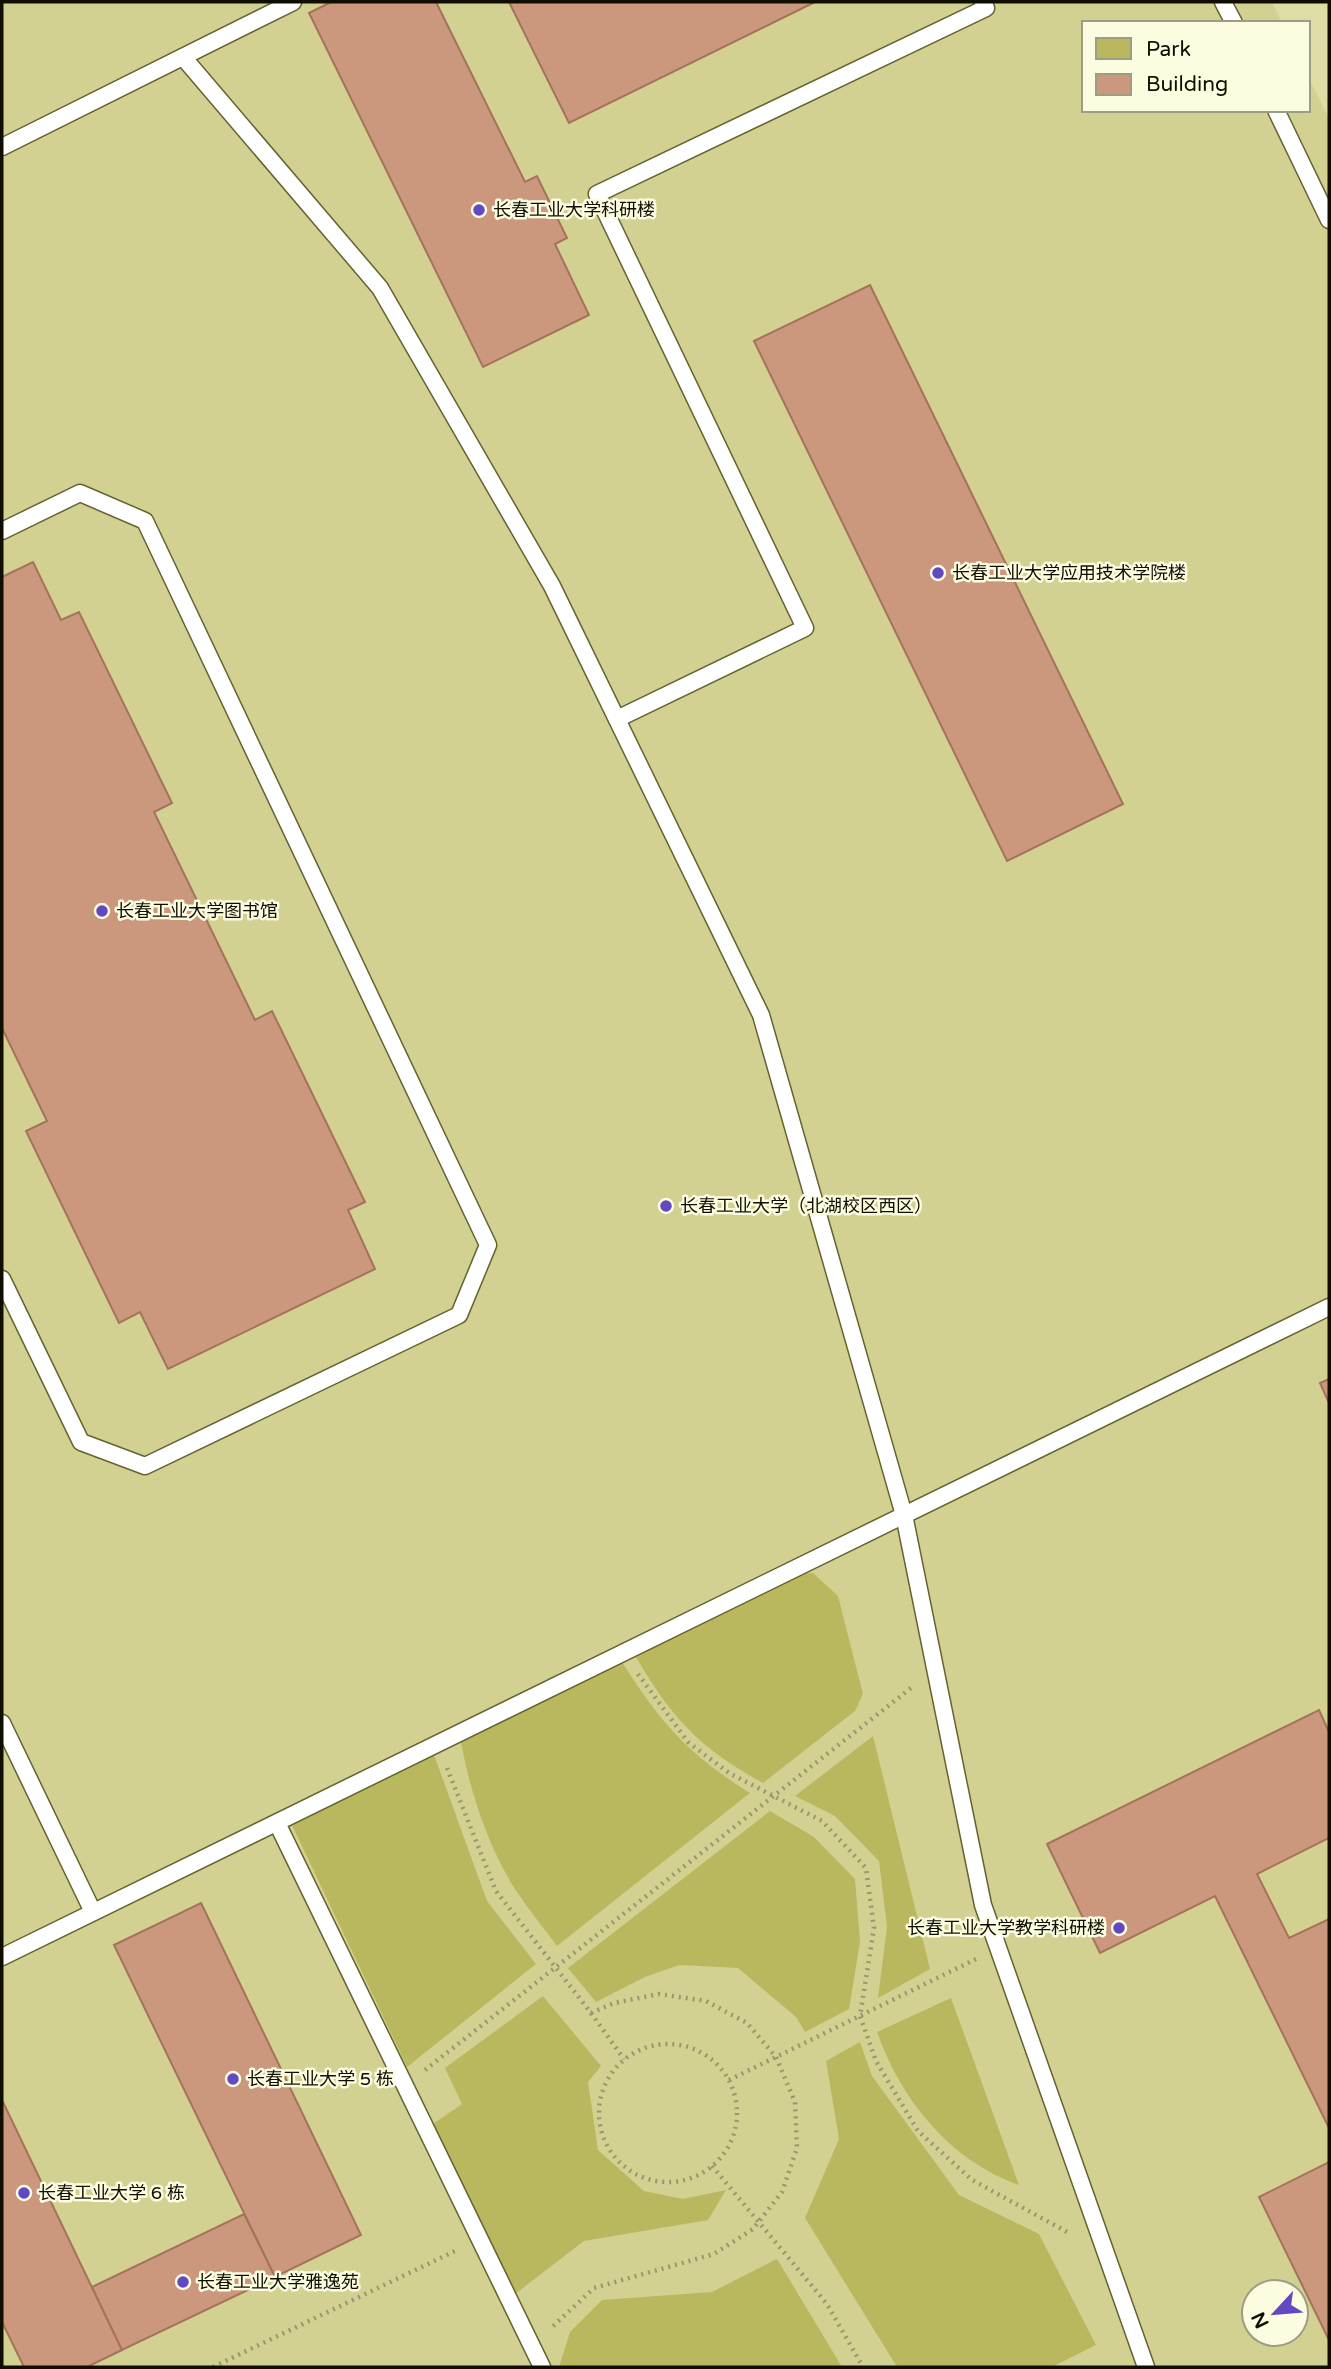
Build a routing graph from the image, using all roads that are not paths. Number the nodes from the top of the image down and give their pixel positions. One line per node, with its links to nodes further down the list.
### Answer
1 (293, 2): 5 (lane)
2 (983, 2): 10 (lane)
3 (1223, 2): 4 (lane)
4 (1233, 21)
5 (183, 57): 7 (lane); 10 (lane)
6 (1277, 112): 8 (lane)
7 (2, 146)
8 (1329, 220)
9 (2, 531): 11 (lane)
10 (617, 719): 13 (lane)
11 (2, 1279)
12 (1329, 1307): 13 (lane)
13 (904, 1515): 15 (lane); 19 (lane)
14 (2, 1723): 16 (lane)
15 (277, 1823): 16 (lane); 18 (lane)
16 (93, 1912): 17 (lane)
17 (2, 1957)
18 (542, 2367)
19 (1146, 2367)

